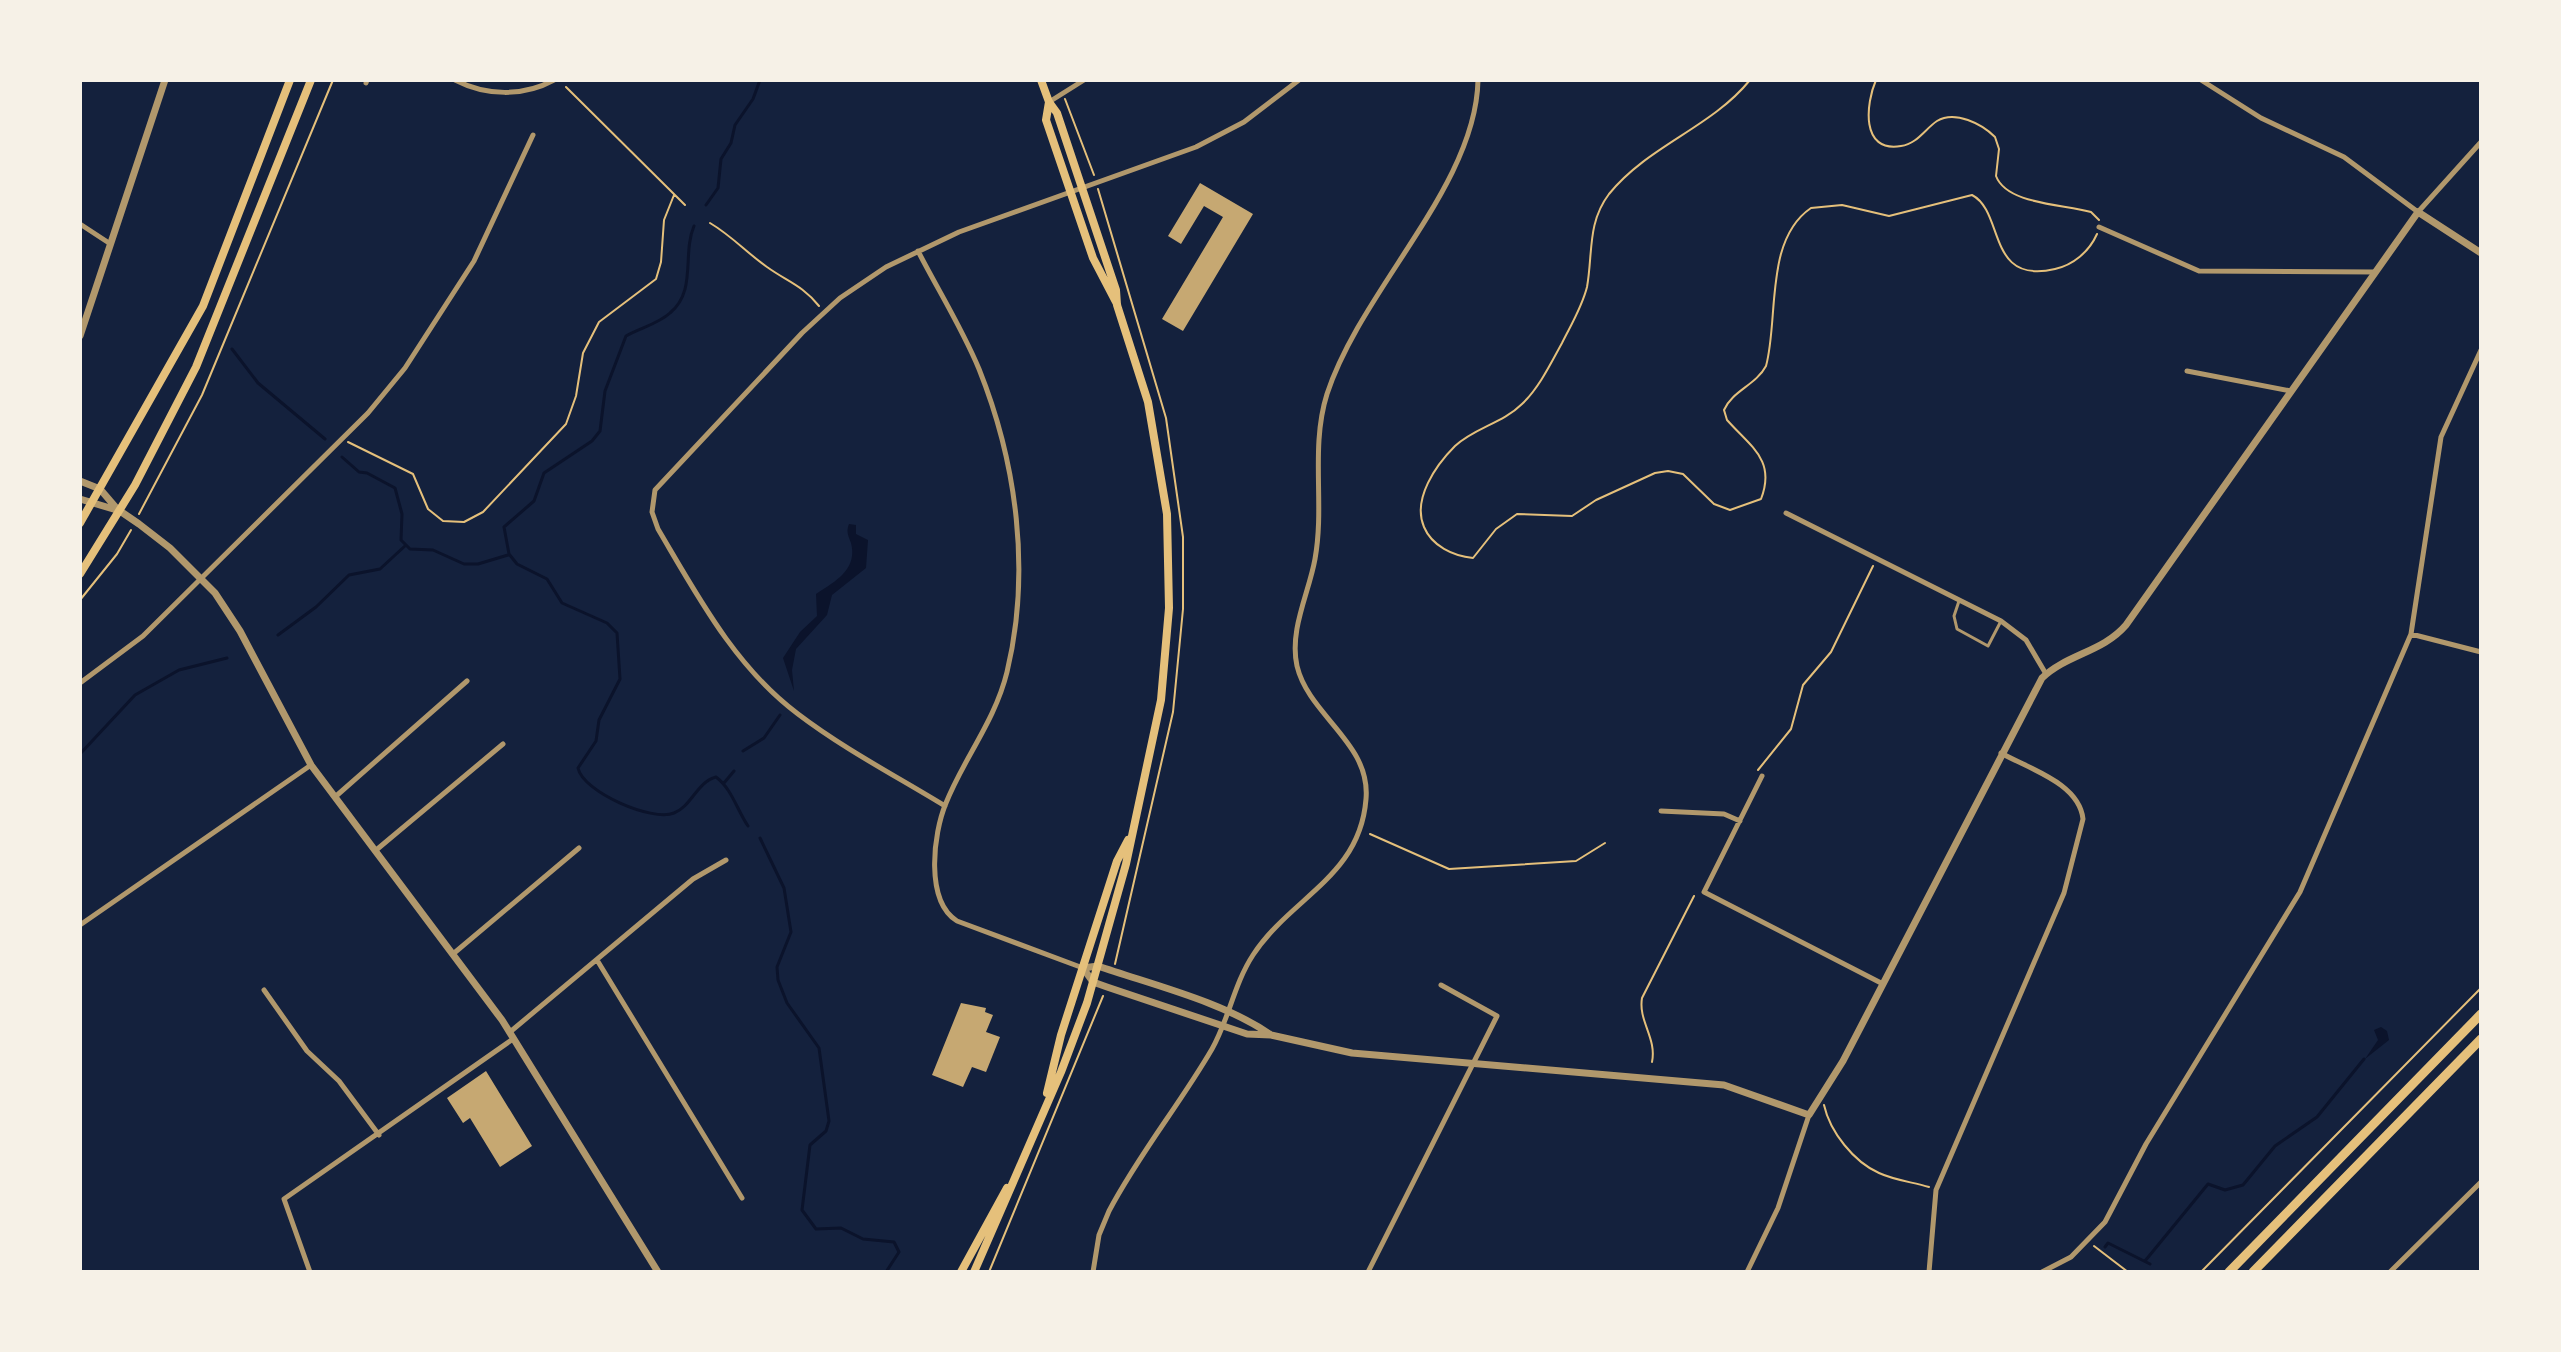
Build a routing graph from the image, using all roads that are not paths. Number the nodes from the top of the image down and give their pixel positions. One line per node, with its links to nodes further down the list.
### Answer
1 (165, 80): 19 (street)
2 (290, 80): 29 (main road)
3 (311, 80): 32 (main road)
4 (455, 80): 5 (street)
5 (554, 80)
6 (1041, 80): 11 (main road)
7 (1084, 80): 11 (street)
8 (1299, 80): 14 (street)
9 (1478, 80): 65 (street)
10 (2201, 80): 16 (street)
11 (1049, 102): 14 (main road); 15 (main road)
12 (533, 135): 36 (street)
13 (2481, 142): 16 (street)
14 (1082, 187): 15 (street); 23 (main road)
15 (1070, 191): 20 (street); 23 (main road)
16 (2418, 212): 21 (street); 22 (street)
17 (80, 224): 19 (street)
18 (2099, 227): 22 (street)
19 (109, 243): 24 (street)
20 (918, 251): 49 (street); 49 (street)
21 (2481, 253)
22 (2377, 272): 27 (street)
23 (1117, 305): 52 (main road)
24 (80, 336)
25 (2481, 350): 39 (street)
26 (2187, 371): 27 (street)
27 (2292, 391): 41 (street)
28 (80, 481): 29 (street)
29 (100, 489): 31 (main road); 32 (street)
30 (80, 499): 31 (street)
31 (91, 504): 32 (street); 34 (main road)
32 (120, 511): 35 (main road); 36 (street)
33 (1786, 513): 37 (street)
34 (80, 523)
35 (80, 574)
36 (200, 577): 43 (street); 46 (street)
37 (1959, 601): 38 (street); 38 (lane)
38 (2001, 621): 41 (street)
39 (2411, 634): 40 (street); 86 (street)
40 (2481, 652)
41 (2046, 674): 45 (street)
42 (467, 681): 48 (street)
43 (80, 683)
44 (503, 744): 54 (street)
45 (2001, 753): 62 (street); 85 (street)
46 (311, 765): 48 (street); 56 (street)
47 (1760, 773): 51 (street)
48 (334, 797): 54 (street)
49 (945, 806): 60 (street)
50 (1661, 811): 51 (street)
51 (1740, 821): 62 (street)
52 (1131, 832): 59 (main road); 60 (main road)
53 (579, 848): 57 (street)
54 (374, 851): 57 (street)
55 (726, 860): 58 (street)
56 (80, 925)
57 (453, 954): 68 (street)
58 (597, 960): 68 (street); 77 (street)
59 (1098, 966): 60 (street); 61 (main road); 65 (street)
60 (1083, 968): 61 (street); 72 (main road)
61 (1093, 982): 67 (street); 72 (main road)
62 (1883, 984): 73 (street)
63 (1441, 985): 71 (street)
64 (264, 990): 74 (street)
65 (1227, 1012): 67 (street); 69 (street)
66 (2481, 1014): 87 (highway)
67 (1221, 1028): 69 (street); 82 (street)
68 (512, 1035): 74 (street); 79 (street)
69 (1271, 1035): 71 (street)
70 (2481, 1039): 88 (highway)
71 (1475, 1064): 73 (street); 83 (street)
72 (1046, 1100): 75 (main road)
73 (1809, 1115): 84 (street)
74 (379, 1135): 78 (street)
75 (1018, 1170): 80 (main road); 81 (main road)
76 (2481, 1182): 89 (street)
77 (742, 1198)
78 (310, 1272)
79 (658, 1272)
80 (961, 1272)
81 (974, 1272)
82 (1093, 1272)
83 (1368, 1272)
84 (1747, 1272)
85 (1929, 1272)
86 (2042, 1272)
87 (2229, 1272)
88 (2253, 1272)
89 (2390, 1272)

